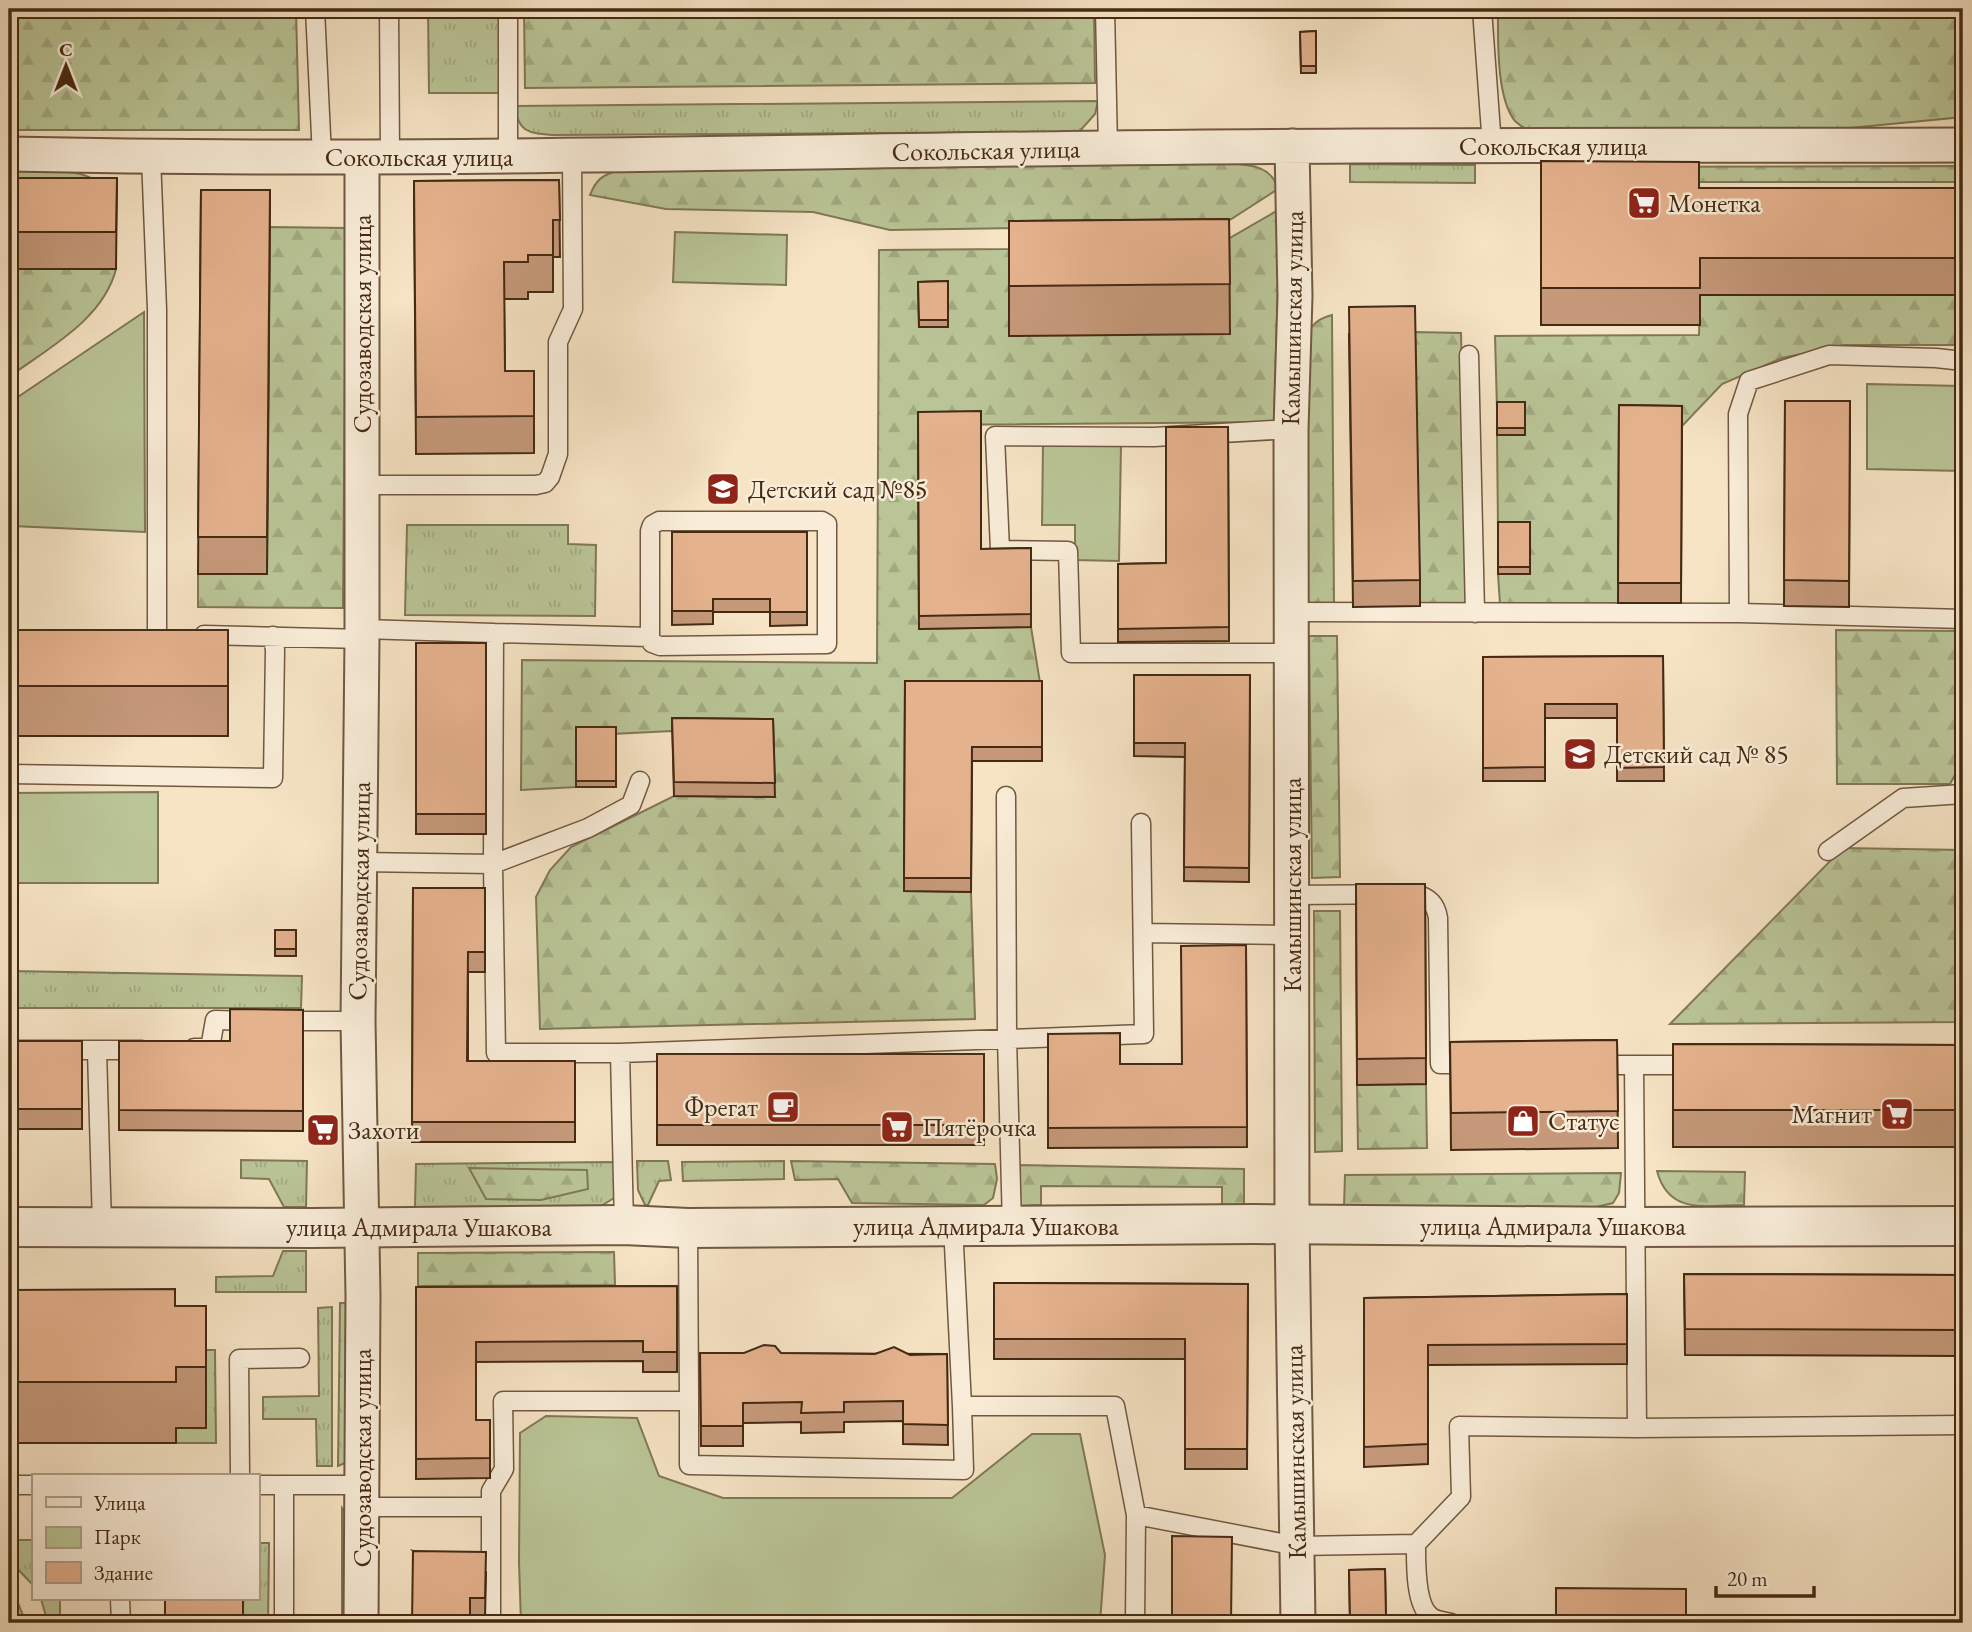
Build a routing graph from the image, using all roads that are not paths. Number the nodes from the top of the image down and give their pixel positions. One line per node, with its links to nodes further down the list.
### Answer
1 (315, 9): 12 (lane)
2 (389, 9): 15 (lane)
3 (508, 9): 13 (lane)
4 (1105, 9): 9 (lane)
5 (1482, 9): 8 (lane)
6 (1963, 145): 8 (street, Сокольская улица)
7 (1292, 146): 8 (street, Сокольская улица); 9 (street, Сокольская улица); 18 (street, Камышинская улица)
8 (1492, 146)
9 (1108, 148): 14 (street, Сокольская улица)
10 (9, 154): 11 (street, Сокольская улица)
11 (151, 157): 12 (street, Сокольская улица); 26 (lane)
12 (322, 157): 15 (street, Сокольская улица)
13 (508, 157): 14 (street, Сокольская улица); 15 (street, Сокольская улица)
14 (572, 157): 19 (lane)
15 (376, 158): 19 (street, Судозаводская улица)
16 (1469, 355): 21 (lane)
17 (1963, 361): 22 (lane)
18 (1291, 429): 20 (street, Камышинская улица); 28 (lane)
19 (362, 485): 24 (street, Судозаводская улица)
20 (1291, 612): 21 (lane); 28 (street, Камышинская улица)
21 (1475, 613): 22 (lane)
22 (1739, 613): 23 (lane)
23 (1963, 618)
24 (362, 634): 25 (lane); 26 (lane); 35 (street, Судозаводская улица)
25 (494, 634): 27 (lane); 36 (lane)
26 (273, 636): 29 (lane)
27 (650, 637): 27 (lane)
28 (1292, 653): 37 (street, Камышинская улица)
29 (9, 774)
30 (640, 781): 36 (lane)
31 (1963, 794): 34 (lane)
32 (1006, 796): 41 (lane)
33 (1141, 823): 38 (lane)
34 (1828, 850)
35 (360, 862): 36 (lane); 40 (street, Судозаводская улица)
36 (493, 864): 44 (lane)
37 (1292, 895): 39 (street, Камышинская улица); 45 (lane)
38 (1143, 933): 39 (lane); 41 (lane)
39 (1292, 935): 49 (street, Камышинская улица)
40 (358, 1021): 43 (lane); 56 (street, Судозаводская улица)
41 (1007, 1038): 44 (lane); 53 (lane)
42 (9, 1050): 43 (lane)
43 (97, 1051): 52 (lane)
44 (620, 1053): 50 (lane)
45 (1495, 1064)
46 (1578, 1065): 47 (lane)
47 (1634, 1065): 48 (lane); 57 (lane)
48 (1716, 1065)
49 (1292, 1224): 53 (street, улица Адмирала Ушакова); 57 (street, улица Адмирала Ушакова); 73 (street, Камышинская улица)
50 (624, 1225): 56 (street, улица Адмирала Ушакова); 58 (street, улица Адмирала Ушакова)
51 (953, 1225): 53 (street, улица Адмирала Ушакова); 58 (street, улица Адмирала Ушакова); 61 (lane)
52 (102, 1226): 55 (street, улица Адмирала Ушакова); 56 (street, улица Адмирала Ушакова)
53 (1012, 1226)
54 (1963, 1226): 57 (street, улица Адмирала Ушакова)
55 (9, 1227)
56 (361, 1227): 69 (street, Судозаводская улица)
57 (1636, 1227): 63 (lane)
58 (688, 1228): 60 (lane)
59 (300, 1358): 64 (lane)
60 (689, 1401): 61 (lane); 70 (lane)
61 (962, 1406): 71 (lane)
62 (1963, 1425): 63 (lane)
63 (1637, 1428): 72 (lane)
64 (240, 1474)
65 (9, 1485): 66 (lane)
66 (32, 1485)
67 (259, 1485): 68 (lane)
68 (284, 1485): 69 (lane); 76 (lane)
69 (362, 1496): 70 (lane); 77 (street, Судозаводская улица)
70 (491, 1507): 78 (lane)
71 (1136, 1515): 73 (lane); 79 (lane)
72 (1416, 1544): 73 (lane); 81 (lane)
73 (1297, 1546): 80 (street, Камышинская улица)
74 (121, 1600): 75 (lane)
75 (121, 1623)
76 (284, 1623)
77 (361, 1623)
78 (491, 1623)
79 (1135, 1623)
80 (1298, 1623)
81 (1451, 1623)

